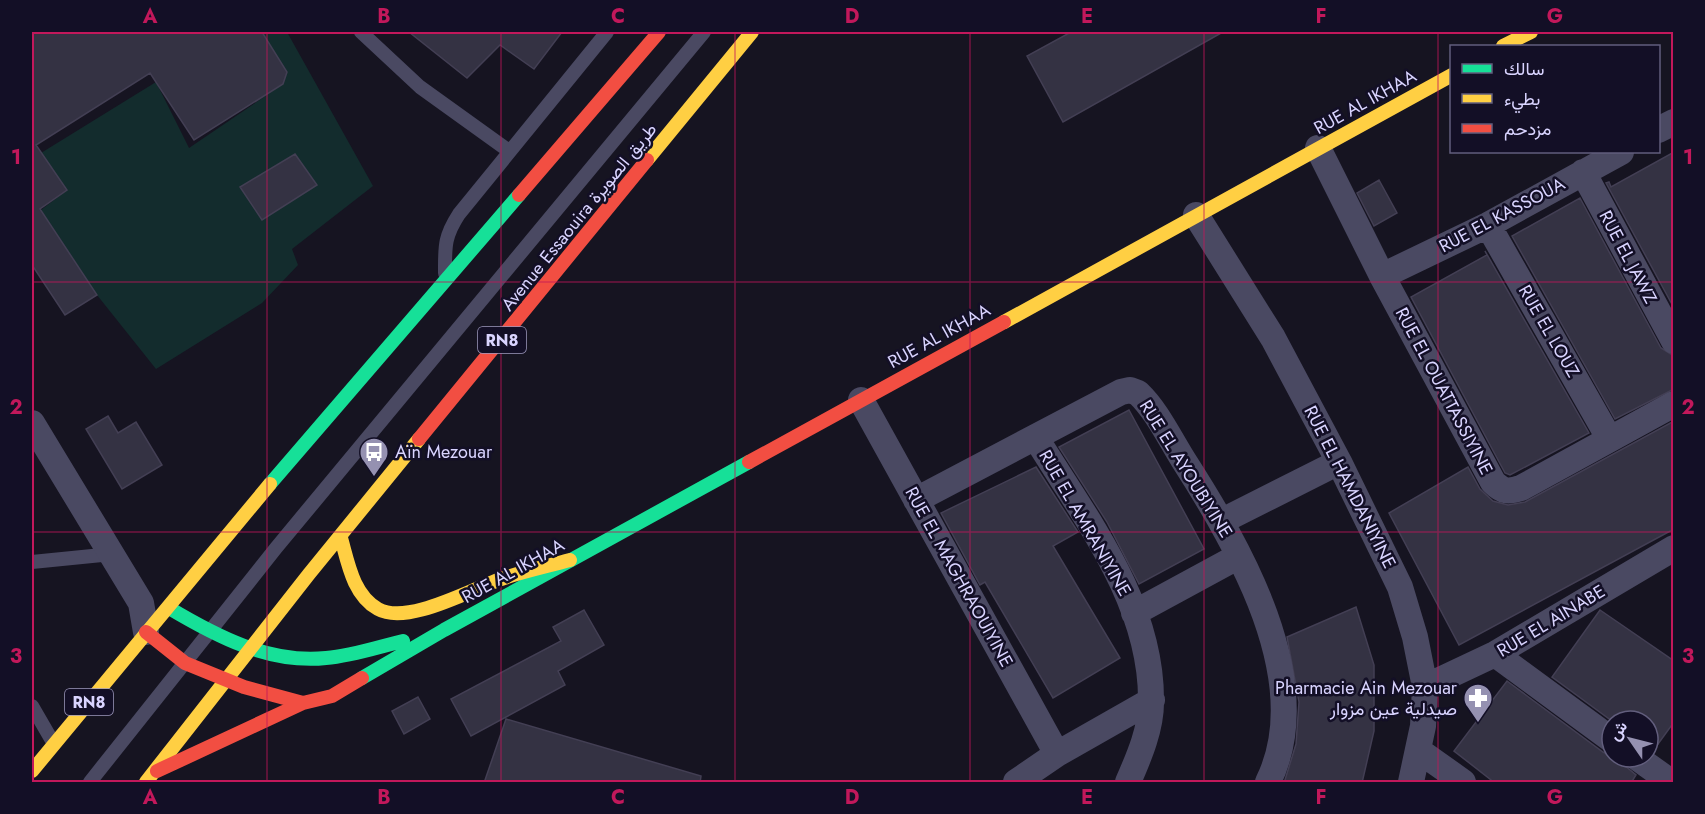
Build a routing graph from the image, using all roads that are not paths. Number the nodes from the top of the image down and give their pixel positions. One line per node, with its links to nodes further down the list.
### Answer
1 (361, 32): 12 (lane)
2 (607, 32): 12 (lane)
3 (659, 32): 18 (main road, RN8)
4 (704, 32): 39 (lane)
5 (753, 32): 28 (main road, Avenue Essaouira طريق الصويرة / RN8)
6 (1531, 32): 7 (main road)
7 (1505, 45)
8 (1450, 76): 11 (main road, RUE AL IKHAA)
9 (1674, 122): 10 (street)
10 (1660, 129)
11 (1318, 148): 15 (main road, RUE AL IKHAA); 17 (street, RUE EL OUATTASSIYINE)
12 (509, 151): 18 (lane)
13 (1619, 153): 14 (street, RUE EL KASSOUA)
14 (1583, 172): 16 (street, RUE EL KASSOUA); 19 (street, RUE EL JAWZ)
15 (1196, 215): 20 (main road, RUE AL IKHAA); 25 (street, RUE EL HAMDANIYINE)
16 (1488, 225): 17 (street, RUE EL KASSOUA); 24 (street, RUE EL LOUZ)
17 (1382, 276): 24 (street, RUE EL OUATTASSIYINE)
18 (445, 283): 35 (main road, RN8)
19 (1674, 341)
20 (861, 400): 26 (street, RUE EL MAGHRAOUIYINE); 32 (main road, RUE AL IKHAA)
21 (1674, 404): 24 (street, RUE EL OUATTASSIYINE)
22 (32, 423): 30 (street)
23 (1036, 438): 26 (street, RUE EL AYOUBIYINE); 27 (street, RUE EL AYOUBIYINE); 36 (street, RUE EL AMRANIYINE)
24 (1610, 438)
25 (1339, 462): 27 (street); 44 (street, RUE EL HAMDANIYINE)
26 (916, 500): 51 (street, RUE EL MAGHRAOUIYINE)
27 (1222, 521): 31 (street, RUE EL AYOUBIYINE)
28 (340, 538): 32 (main road); 40 (main road, Avenue Essaouira طريق الصويرة / RN8)
29 (1674, 548): 41 (street, RUE EL AINABE)
30 (112, 554): 33 (lane); 34 (street)
31 (1239, 556): 36 (street); 58 (street, RUE EL AYOUBIYINE)
32 (570, 560): 37 (main road, RUE AL IKHAA)
33 (32, 562)
34 (141, 603): 35 (street); 38 (street)
35 (169, 608): 38 (main road, RN8); 39 (main road, RUE AL IKHAA)
36 (1134, 613): 45 (street, RUE EL AMRANIYINE)
37 (444, 630): 40 (main road, RUE AL IKHAA); 46 (main road, RUE AL IKHAA)
38 (146, 632): 42 (main road); 49 (main road, RN8)
39 (209, 632): 40 (main road, RUE AL IKHAA); 42 (lane)
40 (251, 649): 43 (main road, RN8)
41 (1495, 654): 44 (street, RUE EL AINABE); 48 (street)
42 (185, 663): 43 (main road); 55 (lane)
43 (225, 681): 46 (main road); 54 (main road, RN8)
44 (1425, 687): 50 (street, RUE EL HAMDANIYINE)
45 (1152, 700): 51 (street); 57 (street, RUE EL AMRANIYINE)
46 (303, 703): 54 (main road, RUE AL IKHAA)
47 (32, 705): 49 (lane)
48 (1600, 731)
49 (54, 744): 53 (main road, RN8)
50 (1418, 750): 59 (street, RUE EL HAMDANIYINE); 60 (street)
51 (1057, 754): 56 (street)
52 (1652, 769): 61 (street)
53 (32, 771)
54 (151, 777)
55 (90, 783)
56 (1016, 783)
57 (1128, 783)
58 (1268, 783)
59 (1411, 783)
60 (1463, 783)
61 (1671, 783)

